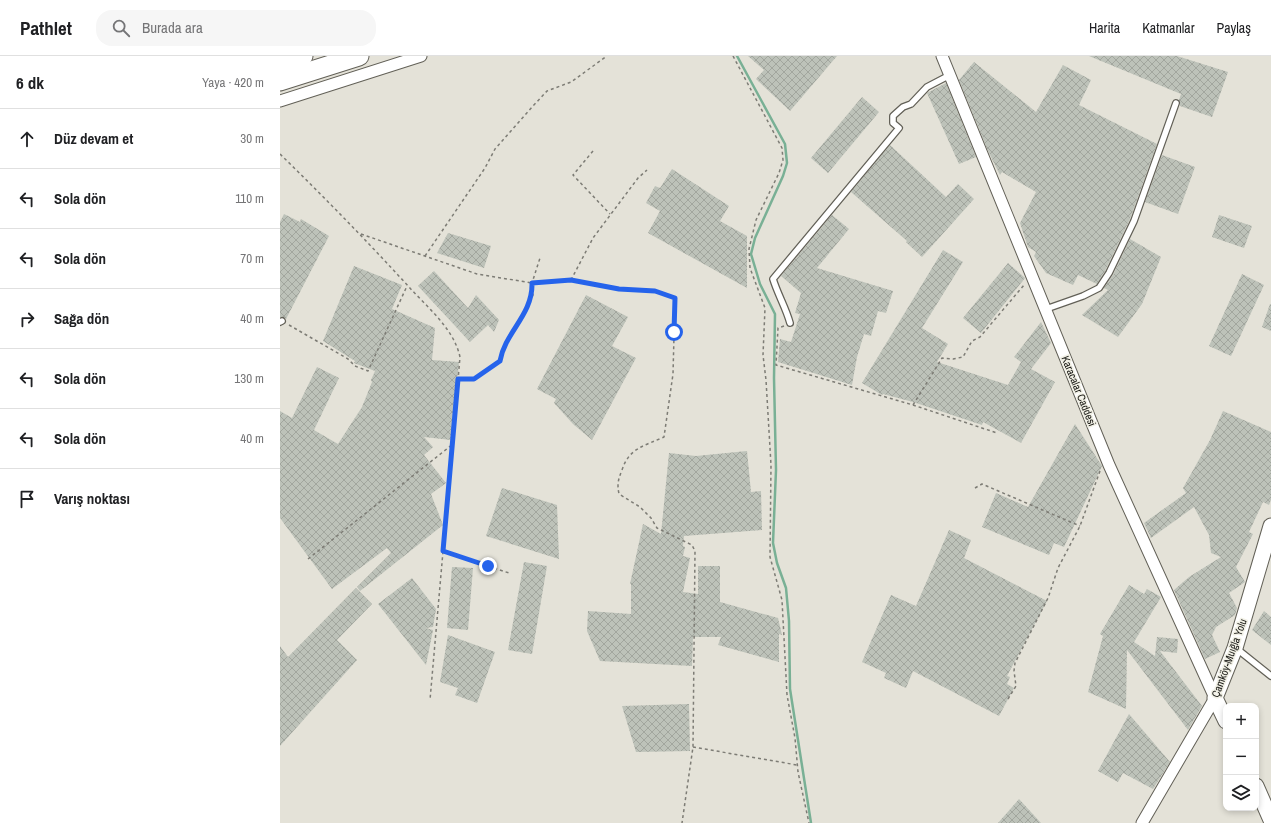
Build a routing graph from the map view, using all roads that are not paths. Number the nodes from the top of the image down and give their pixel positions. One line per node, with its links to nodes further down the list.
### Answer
1 (303, 56): 5 (highway)
2 (359, 56): 7 (highway)
3 (421, 56): 8 (street)
4 (942, 56): 6 (street, Karacalar Caddesi)
5 (280, 63)
6 (951, 75): 10 (street, Karacalar Caddesi); 11 (lane)
7 (280, 81)
8 (280, 102)
9 (1176, 102): 10 (lane)
10 (1046, 309): 15 (street, Karacalar Caddesi)
11 (790, 323)
12 (1271, 526): 13 (street, Çamköy-Muığla Yolu)
13 (1235, 648): 14 (lane); 15 (street, Çamköy-Muığla Yolu)
14 (1271, 676)
15 (1215, 698): 16 (street, Karacalar Caddesi); 19 (street, Çamköy-Muığla Yolu)
16 (1223, 715)
17 (1259, 793): 18 (street)
18 (1271, 820)
19 (1142, 823)

